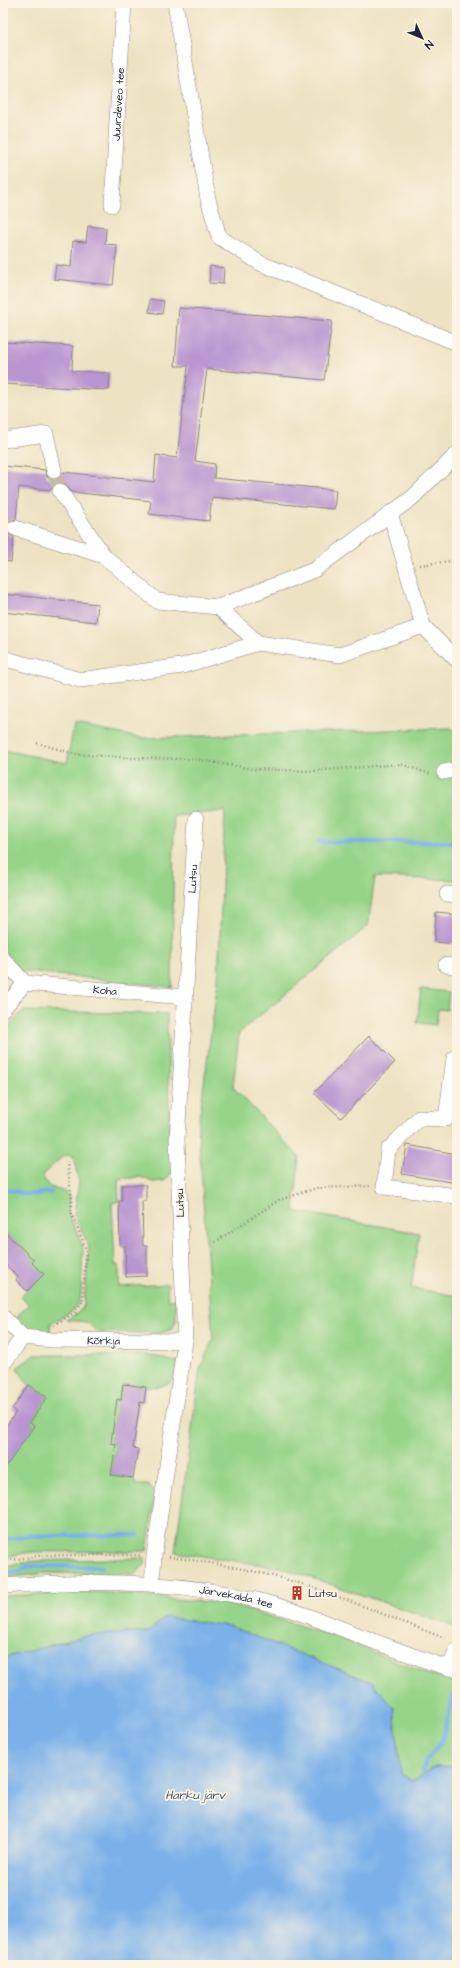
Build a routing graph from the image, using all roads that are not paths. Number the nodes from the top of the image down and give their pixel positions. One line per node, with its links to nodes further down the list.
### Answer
1 (124, 3): 3 (street, Juurdeveo tee)
2 (174, 3): 4 (street)
3 (112, 205)
4 (457, 343)
5 (3, 440): 7 (street)
6 (457, 454): 9 (street)
7 (54, 471)
8 (60, 491): 11 (street)
9 (390, 513): 12 (street); 13 (street)
10 (15, 528): 11 (street)
11 (104, 556): 12 (street)
12 (218, 607): 14 (street)
13 (423, 626): 14 (street); 16 (street)
14 (258, 643): 15 (street)
15 (3, 658)
16 (457, 660)
17 (196, 819): 20 (street, Lutsu)
18 (3, 959): 19 (street)
19 (25, 983): 20 (street, Koha); 21 (street)
20 (185, 997): 27 (street, Lutsu)
21 (3, 1009)
22 (457, 1058): 23 (street)
23 (451, 1120): 24 (street)
24 (457, 1196)
25 (3, 1317): 26 (street)
26 (23, 1337): 27 (street, Kõrkja); 28 (street)
27 (184, 1341): 29 (street, Lutsu)
28 (3, 1364)
29 (152, 1584): 30 (street, Järvekalda tee); 32 (street, Järvekalda tee)
30 (3, 1586)
31 (457, 1650): 32 (street)
32 (453, 1669)

